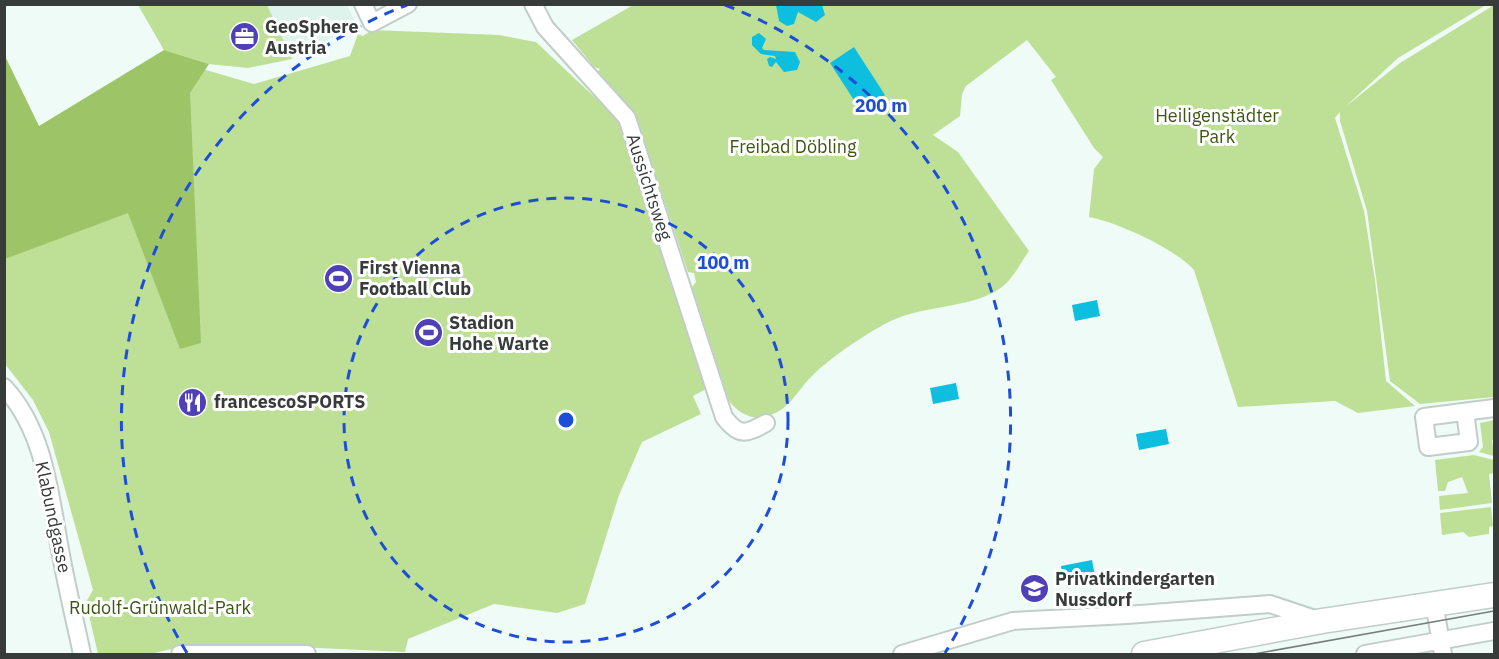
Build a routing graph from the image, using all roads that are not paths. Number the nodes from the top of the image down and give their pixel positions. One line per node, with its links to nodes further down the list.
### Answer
1 (363, 4): 2 (street)
2 (408, 4)
3 (533, 4): 7 (street, Aussichtsweg)
4 (4, 387): 13 (street, Klabundgasse)
5 (1494, 408): 6 (street)
6 (1465, 412)
7 (766, 423)
8 (1494, 595): 9 (main road)
9 (1434, 603): 10 (main road); 12 (street)
10 (1322, 621): 16 (street); 17 (main road)
11 (1494, 631): 12 (street)
12 (1442, 648): 18 (street)
13 (82, 654)
14 (180, 654): 15 (street)
15 (307, 654)
16 (902, 654)
17 (1144, 654)
18 (1365, 654)

